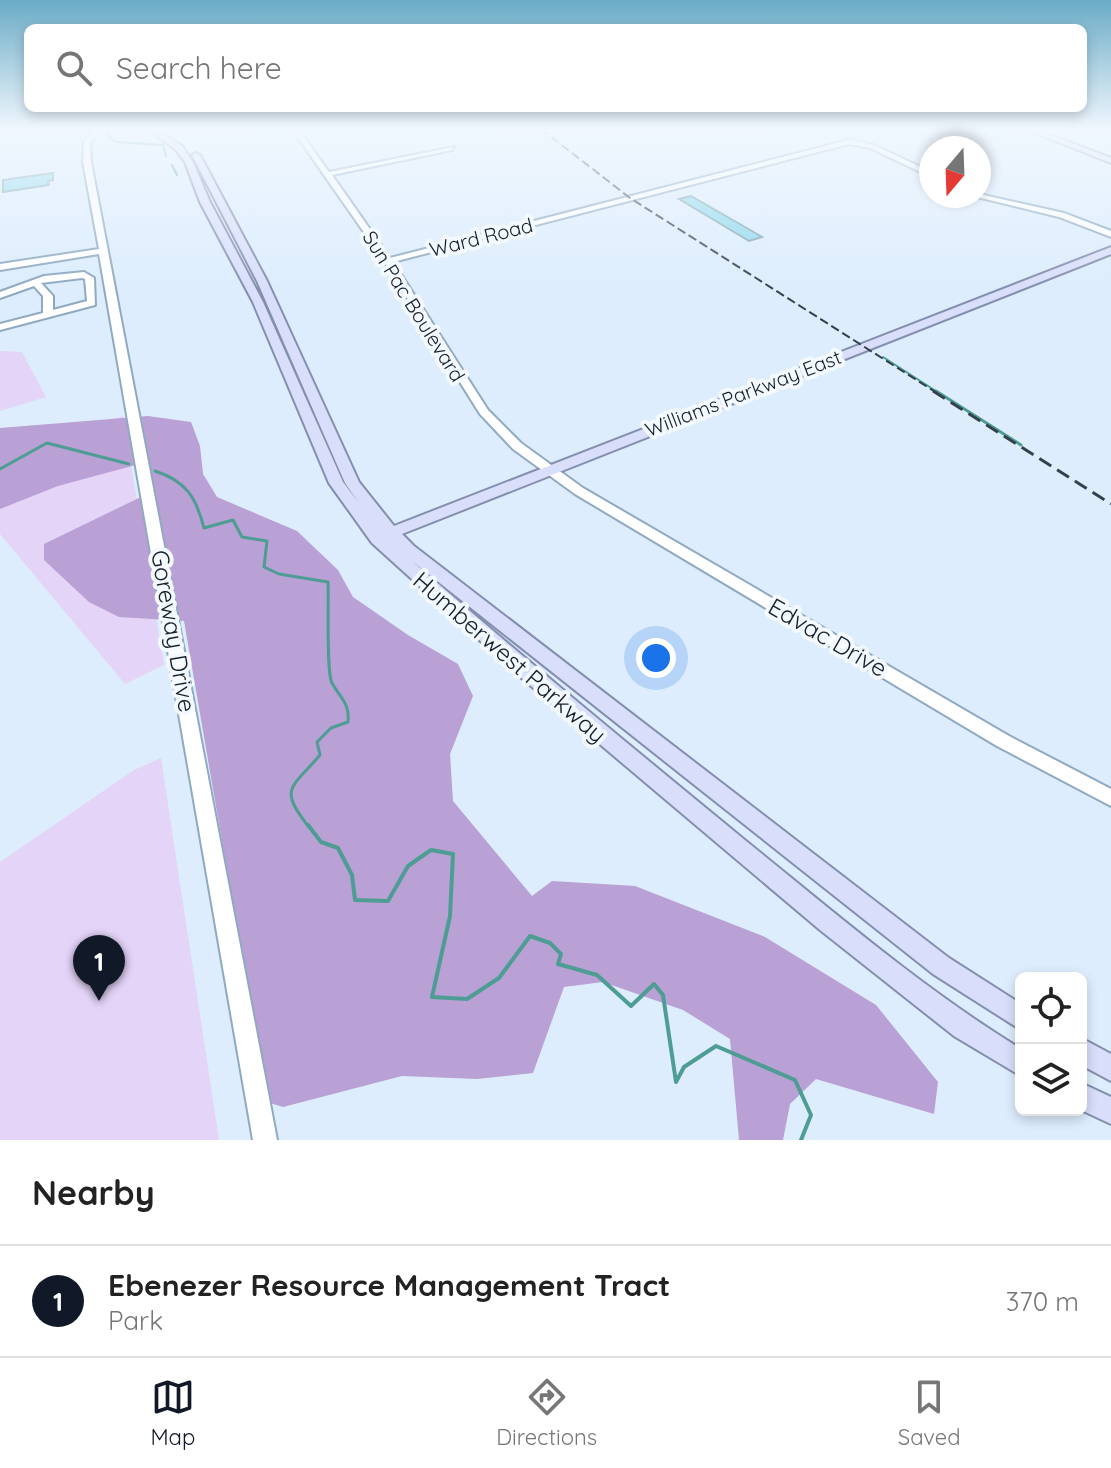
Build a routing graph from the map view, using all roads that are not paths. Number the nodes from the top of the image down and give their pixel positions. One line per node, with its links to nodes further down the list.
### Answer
1 (93, 182): 9 (street, Goreway Drive)
2 (197, 182): 19 (main road, Humberwest Parkway)
3 (211, 182): 19 (main road, Humberwest Parkway)
4 (334, 182): 12 (street, Sun Pac Boulevard)
5 (697, 182): 12 (street, Ward Road)
6 (991, 199): 7 (street)
7 (1111, 234)
8 (1111, 250): 18 (main road, Williams Parkway East)
9 (104, 251): 11 (street); 27 (street, Goreway Drive)
10 (1111, 258): 18 (main road, Williams Parkway East)
11 (46, 261): 13 (street); 14 (street)
12 (388, 261): 18 (street, Sun Pac Boulevard)
13 (0, 267)
14 (40, 281): 15 (street); 16 (street); 16 (street)
15 (0, 295)
16 (48, 316): 17 (street)
17 (0, 327)
18 (554, 473): 19 (main road, Williams Parkway East); 20 (street, Edvac Drive)
19 (388, 540): 21 (main road, Humberwest Parkway); 23 (main road, Humberwest Parkway)
20 (1111, 798)
21 (1015, 1014)
22 (1087, 1054): 24 (main road)
23 (1015, 1059)
24 (1111, 1068)
25 (1087, 1099): 26 (main road)
26 (1111, 1111)
27 (265, 1140)

